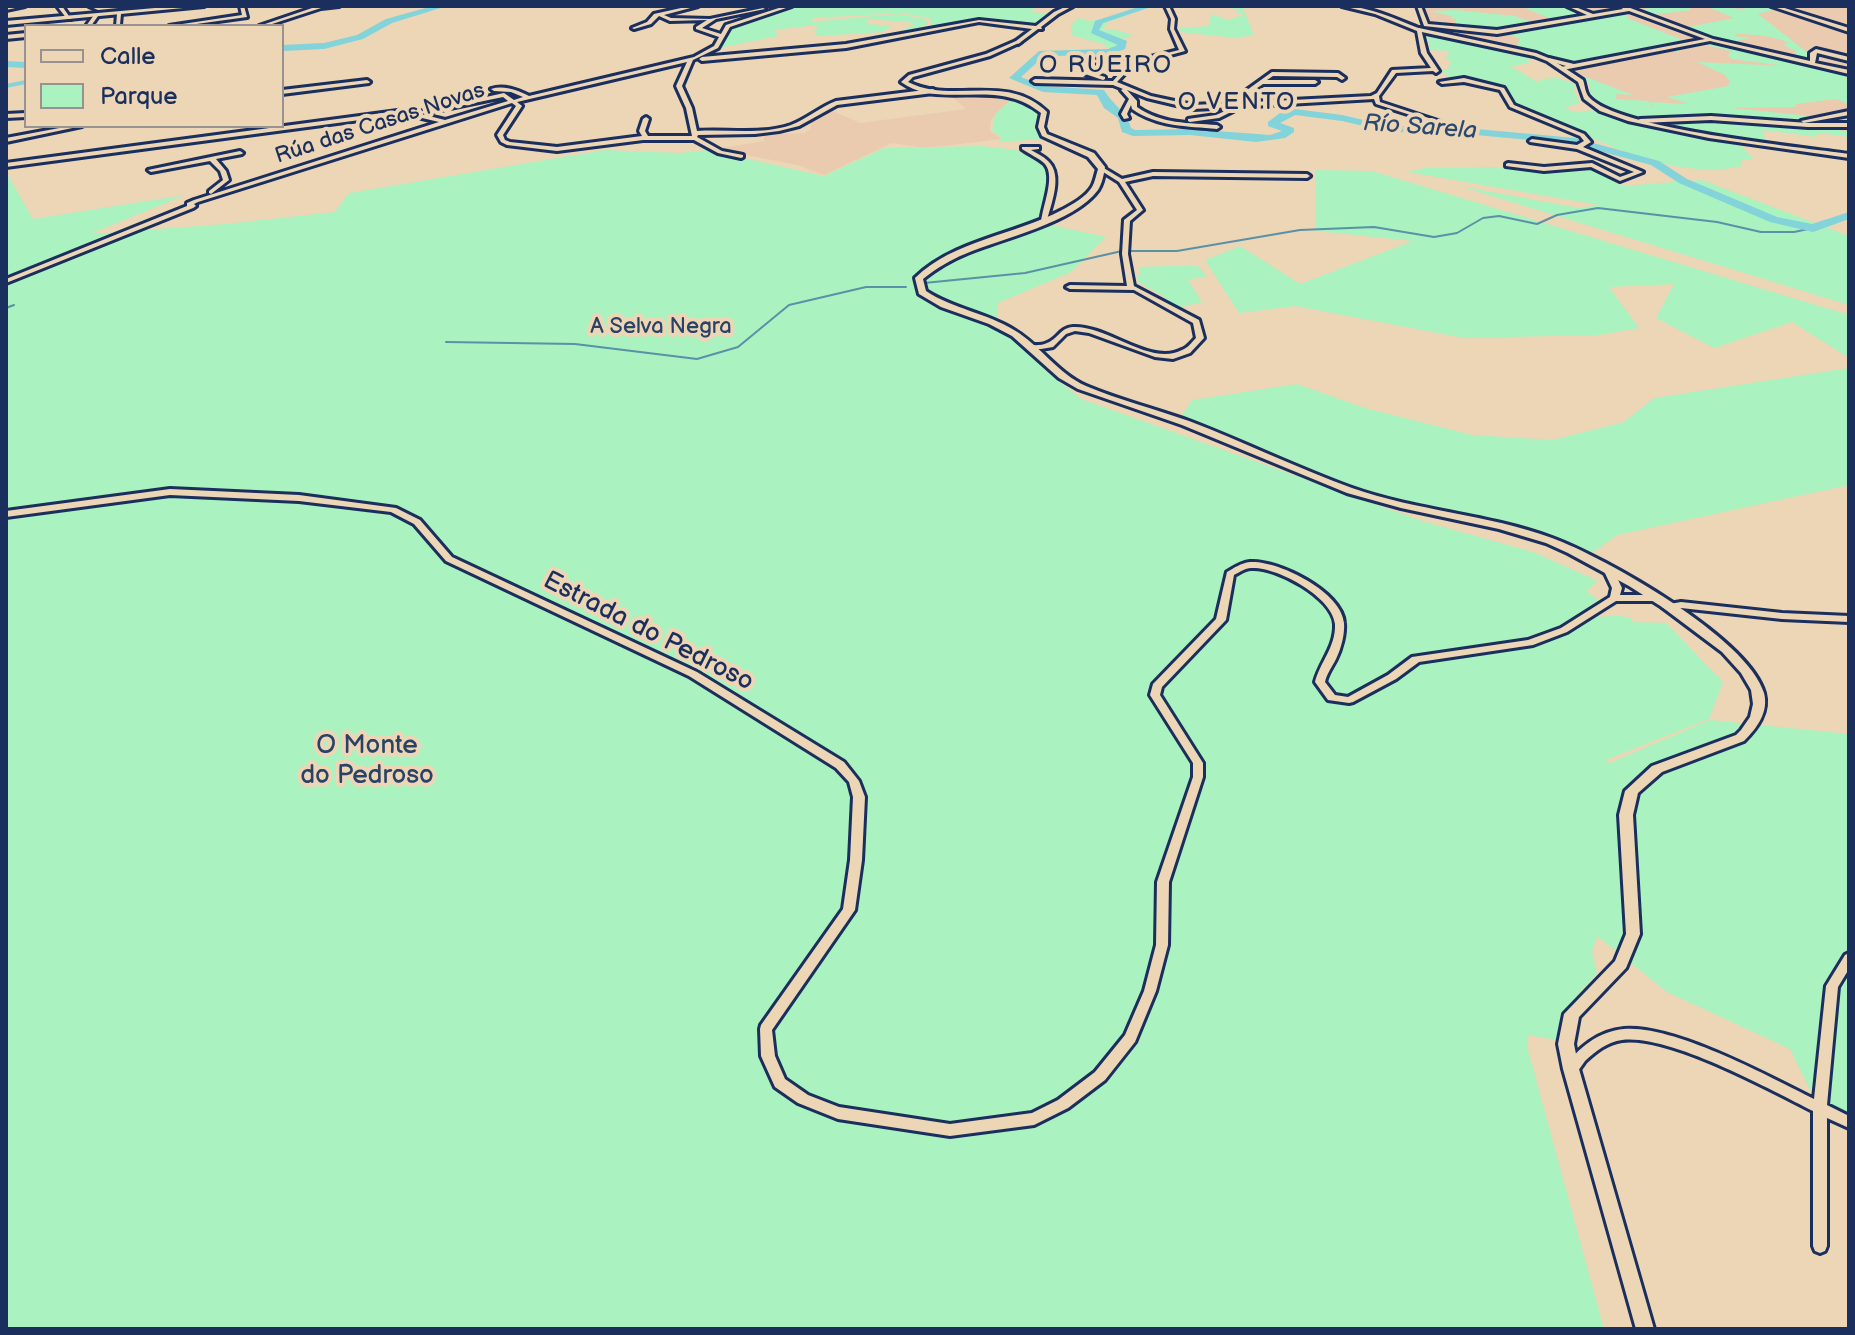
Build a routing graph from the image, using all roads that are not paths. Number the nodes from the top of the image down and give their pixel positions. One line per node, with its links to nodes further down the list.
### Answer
1 (23, 6): 20 (street)
2 (59, 6): 27 (street)
3 (91, 6): 21 (street)
4 (136, 6): 21 (street)
5 (201, 6): 19 (main road)
6 (242, 6): 31 (street)
7 (322, 6): 8 (street); 32 (street)
8 (337, 6)
9 (696, 6): 24 (street)
10 (780, 6): 28 (street)
11 (790, 6): 37 (street)
12 (1071, 6): 34 (street)
13 (1167, 6): 43 (street)
14 (1344, 6): 35 (street)
15 (1419, 6): 35 (street)
16 (1569, 6): 26 (street)
17 (1621, 6): 23 (street)
18 (1773, 6): 36 (street)
19 (178, 7): 22 (main road)
20 (6, 9)
21 (116, 9): 22 (main road); 25 (main road)
22 (150, 9)
23 (1629, 9): 26 (street); 38 (street)
24 (660, 14): 28 (street); 33 (street)
25 (96, 16): 27 (main road); 30 (street)
26 (1596, 17): 35 (street)
27 (69, 18): 29 (main road)
28 (714, 19): 37 (street)
29 (6, 23)
30 (90, 24)
31 (185, 24)
32 (267, 24)
33 (634, 28)
34 (1040, 28): 39 (street); 41 (street, Rúa das Casas Novas)
35 (1422, 28): 44 (street); 45 (street)
36 (1849, 30)
37 (721, 36): 41 (street)
38 (1711, 40): 42 (street); 44 (street)
39 (1018, 42): 54 (street)
40 (1849, 56): 42 (street)
41 (696, 58): 56 (street, Rúa das Casas Novas); 76 (street)
42 (1813, 62): 46 (street)
43 (1131, 64): 50 (street); 50 (street)
44 (1565, 64): 68 (street)
45 (1434, 69): 57 (street); 80 (street)
46 (1849, 72)
47 (1342, 78): 51 (street)
48 (1035, 81): 50 (street)
49 (367, 82): 55 (street)
50 (1115, 82): 58 (street); 61 (street)
51 (1262, 82): 52 (street); 60 (street)
52 (1315, 82)
53 (494, 89): 56 (street, Rúa das Casas Novas)
54 (933, 91): 76 (street); 88 (street)
55 (284, 92)
56 (527, 97): 59 (street, Rúa das Casas Novas)
57 (1374, 97): 60 (street); 66 (street)
58 (1132, 98): 65 (street); 70 (street)
59 (514, 100): 62 (street, Rúa das Casas Novas); 67 (street, Rúa das Casas Novas); 77 (street)
60 (1284, 101): 61 (street)
61 (1237, 107): 70 (street)
62 (415, 113): 67 (street); 71 (street)
63 (1849, 113): 69 (street)
64 (646, 119): 77 (street)
65 (1137, 120)
66 (1416, 120)
67 (444, 121): 92 (street, Rúa das Casas Novas)
68 (1671, 124): 69 (street); 84 (street)
69 (1791, 124): 75 (street)
70 (1168, 125): 72 (street)
71 (284, 126)
72 (1217, 127)
73 (69, 128): 78 (street)
74 (270, 128): 86 (street)
75 (1848, 128)
76 (695, 136): 77 (street); 83 (street)
77 (646, 138)
78 (6, 140)
79 (1532, 141): 80 (street)
80 (1579, 147): 87 (street)
81 (1037, 148): 95 (street)
82 (240, 153): 85 (street)
83 (741, 156)
84 (1849, 156)
85 (212, 159): 89 (street); 93 (street)
86 (6, 165)
87 (1508, 165)
88 (1102, 169): 91 (street); 95 (street)
89 (151, 170)
90 (1307, 176): 91 (street)
91 (1121, 181): 98 (street)
92 (256, 182): 93 (street, Rúa das Casas Novas); 94 (street, Rúa das Casas Novas)
93 (201, 199): 94 (street, Rúa das Casas Novas)
94 (190, 205): 96 (street, Rúa das Casas Novas)
95 (1044, 223): 99 (street)
96 (6, 281)
97 (1070, 287): 98 (street)
98 (1131, 288): 99 (street)
99 (1031, 347): 101 (street)
100 (6, 514): 102 (street, Estrada do Pedroso)
101 (1608, 569): 102 (street); 103 (street)
102 (1614, 598): 103 (street)
103 (1653, 598): 104 (street)
104 (1667, 607): 105 (street); 107 (street)
105 (1849, 619)
106 (1849, 958): 108 (street)
107 (1571, 1069): 108 (street); 111 (street)
108 (1820, 1108): 109 (street); 110 (street)
109 (1849, 1122)
110 (1820, 1246)
111 (1645, 1329)

